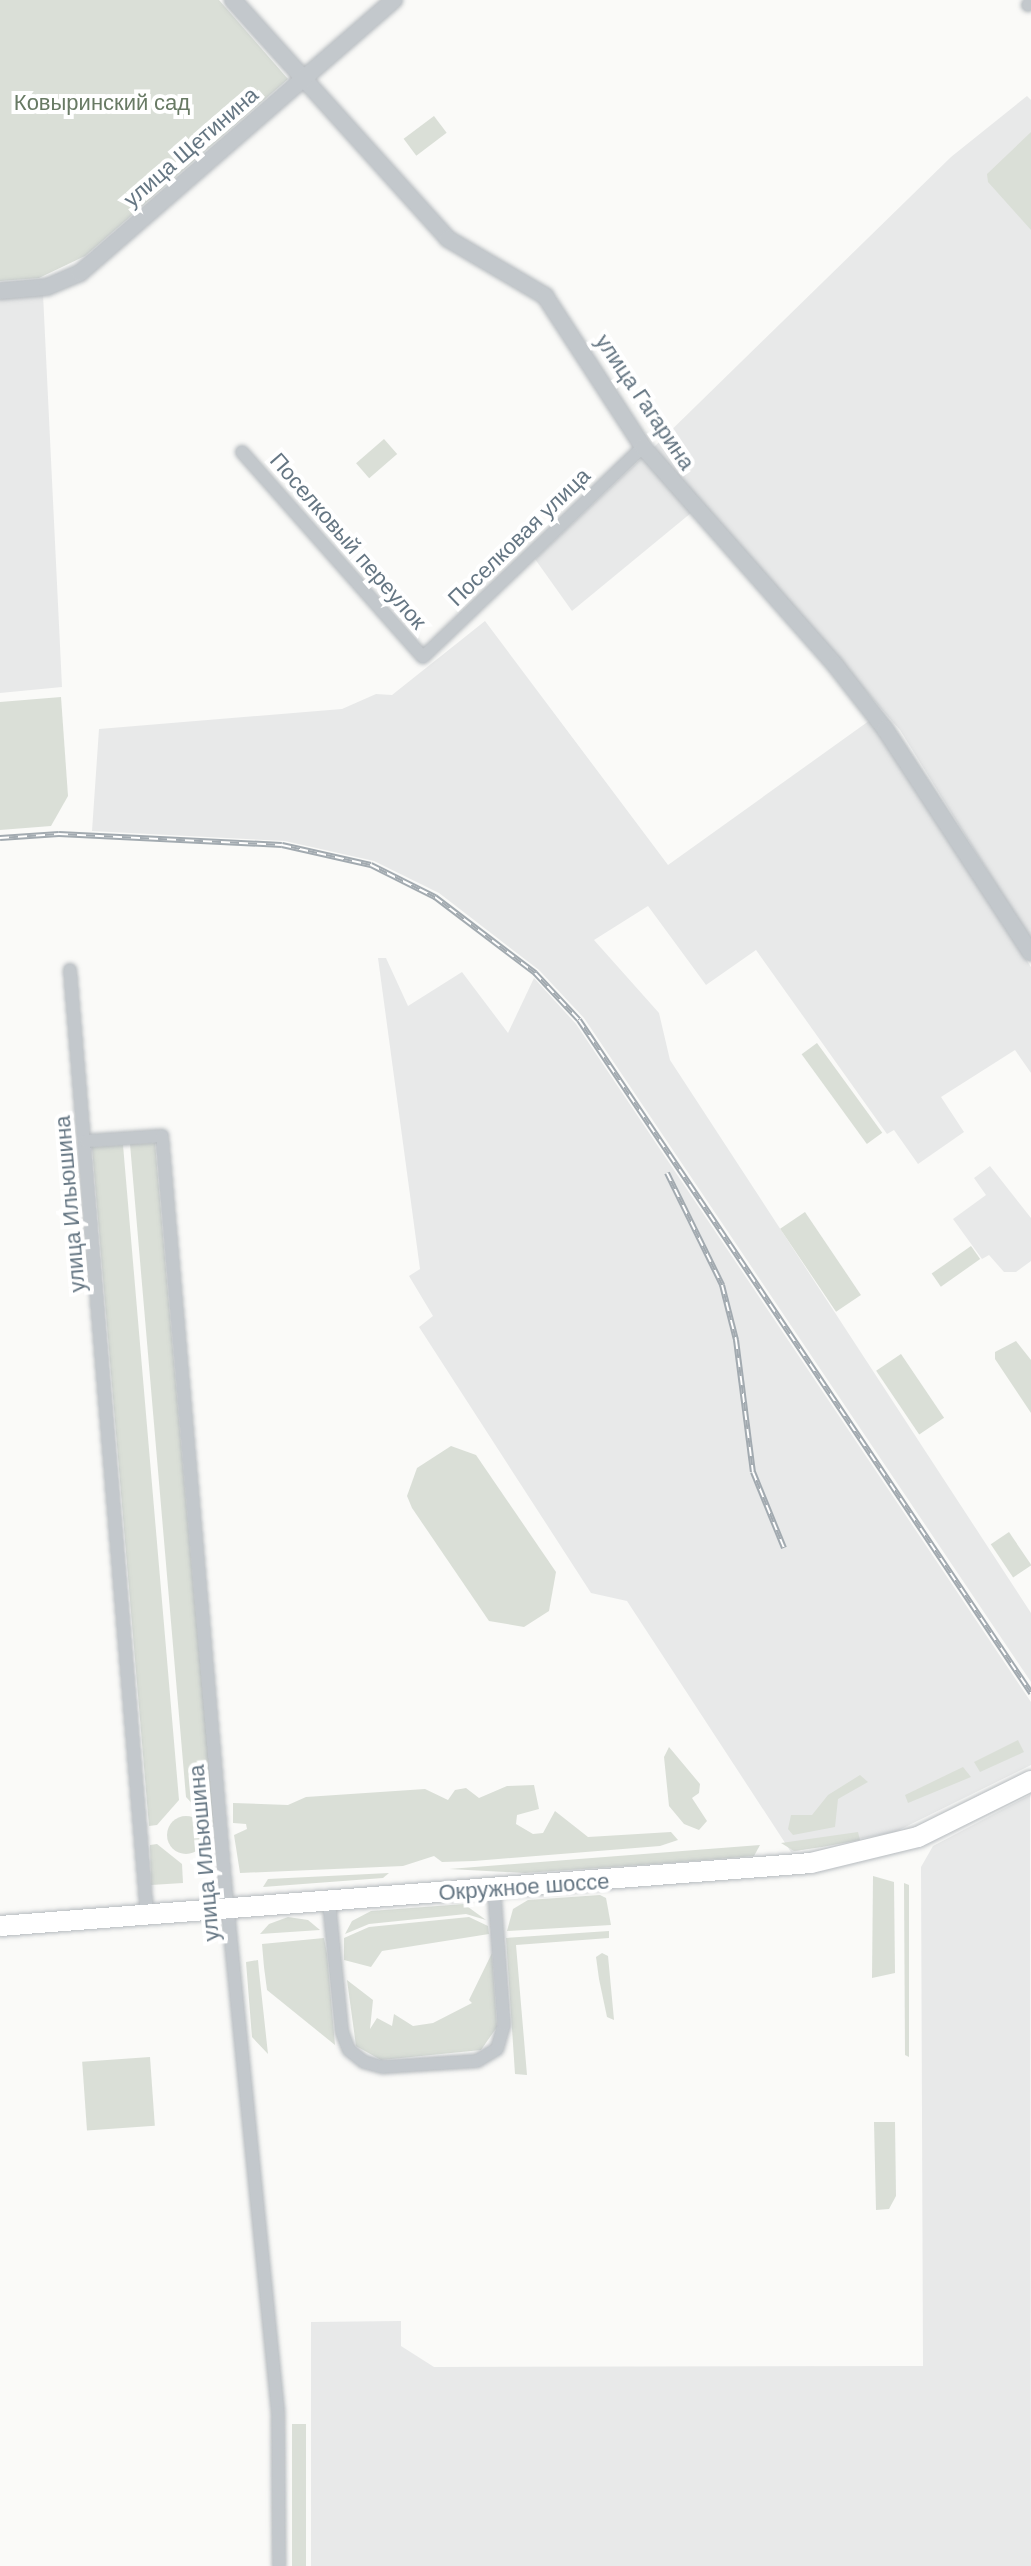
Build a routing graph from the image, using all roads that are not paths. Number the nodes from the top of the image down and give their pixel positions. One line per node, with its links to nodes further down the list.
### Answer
1 (233, 0): 3 (street, улица Гагарина)
2 (394, 0): 3 (street, улица Щетинина)
3 (303, 79): 4 (street, улица Щетинина); 5 (street, улица Гагарина)
4 (0, 291)
5 (643, 447): 7 (street, Поселковая улица); 8 (street, улица Гагарина)
6 (242, 452): 7 (street, Поселковый переулок)
7 (423, 657)
8 (1031, 953)
9 (70, 970): 10 (street, улица Ильюшина)
10 (86, 1141): 14 (street, улица Ильюшина); 15 (street, улица Ильюшина)
11 (1031, 1781): 12 (main road, Окружное шоссе)
12 (494, 1889): 13 (main road, Окружное шоссе); 13 (street)
13 (329, 1902): 14 (main road, Окружное шоссе)
14 (228, 1908): 15 (main road, Окружное шоссе); 17 (street, улица Ильюшина)
15 (147, 1914): 16 (main road, Окружное шоссе)
16 (0, 1926)
17 (279, 2566)

